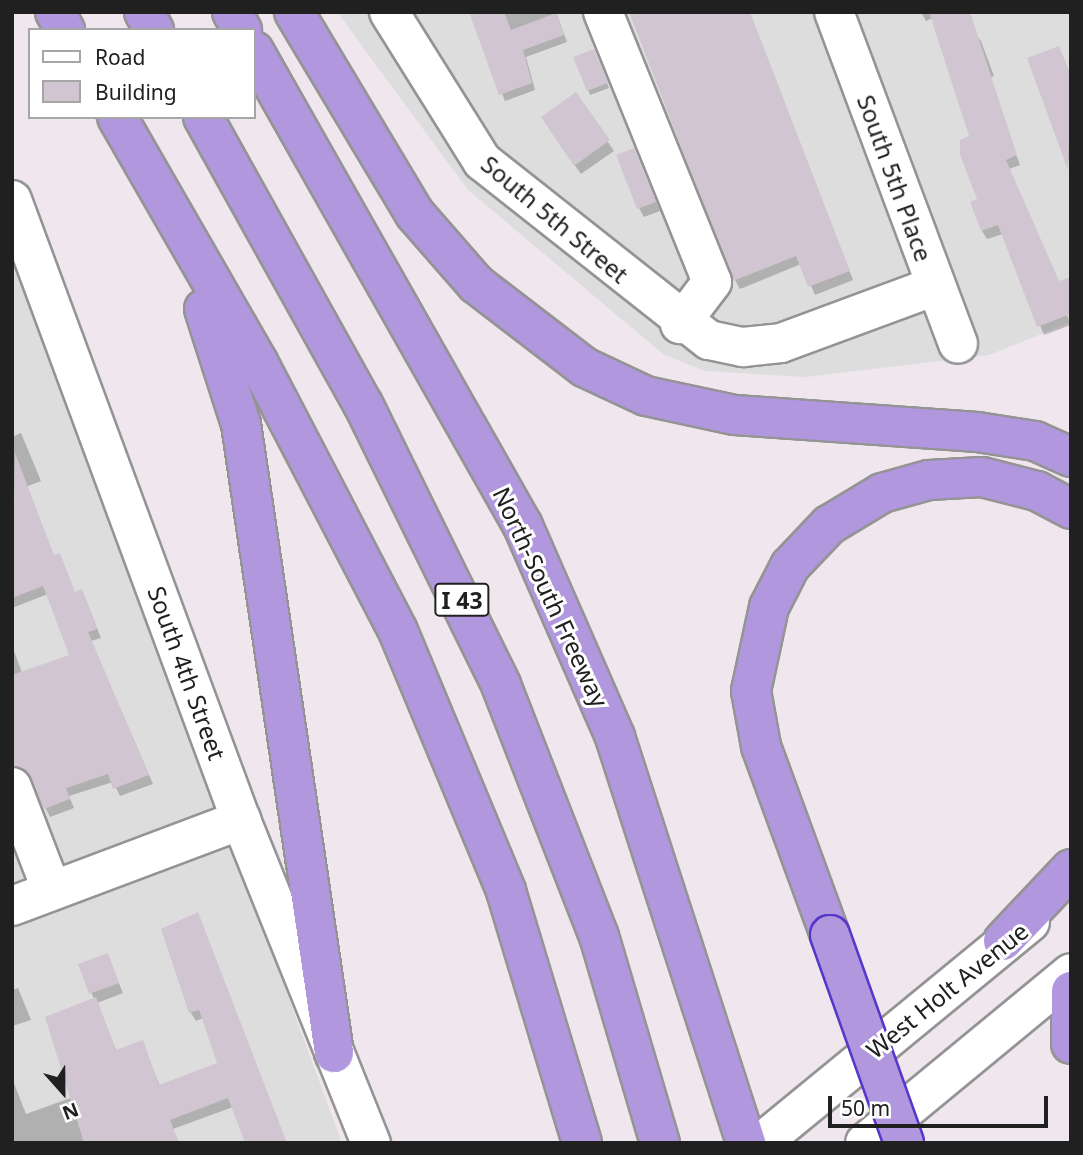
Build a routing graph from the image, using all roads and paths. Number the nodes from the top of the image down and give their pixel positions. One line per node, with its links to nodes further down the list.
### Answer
1 (55, 12): 8 (highway)
2 (144, 12): 9 (highway)
3 (232, 12): 10 (highway)
4 (294, 12): 19 (highway)
5 (389, 12): 17 (street, South 5th Street)
6 (603, 12): 17 (street)
7 (834, 12): 16 (street, South 5th Place)
8 (64, 28)
9 (153, 28)
10 (241, 28)
11 (256, 55): 35 (highway, North-South Freeway)
12 (118, 119): 14 (highway)
13 (204, 119): 32 (highway, I 43)
14 (142, 158): 31 (highway); 34 (highway)
15 (12, 200): 22 (street, South 4th Street)
16 (935, 286): 17 (street, South 5th Street); 18 (street, South 5th Place)
17 (680, 324)
18 (958, 344)
19 (1071, 457)
20 (1071, 509): 38 (highway, bridge)
21 (12, 787): 24 (street)
22 (241, 820): 24 (street); 31 (street, South 4th Street)
23 (1071, 869): 27 (highway)
24 (52, 891): 26 (street)
25 (1071, 892): 27 (street, West Holt Avenue)
26 (12, 906)
27 (1003, 942): 36 (street, West Holt Avenue)
28 (1071, 973): 37 (street)
29 (1071, 991): 30 (highway)
30 (1071, 1044)
31 (334, 1053): 33 (street, South 4th Street)
32 (657, 1128)
33 (371, 1143)
34 (582, 1143)
35 (746, 1143)
36 (761, 1143)
37 (865, 1143)
38 (904, 1143)

